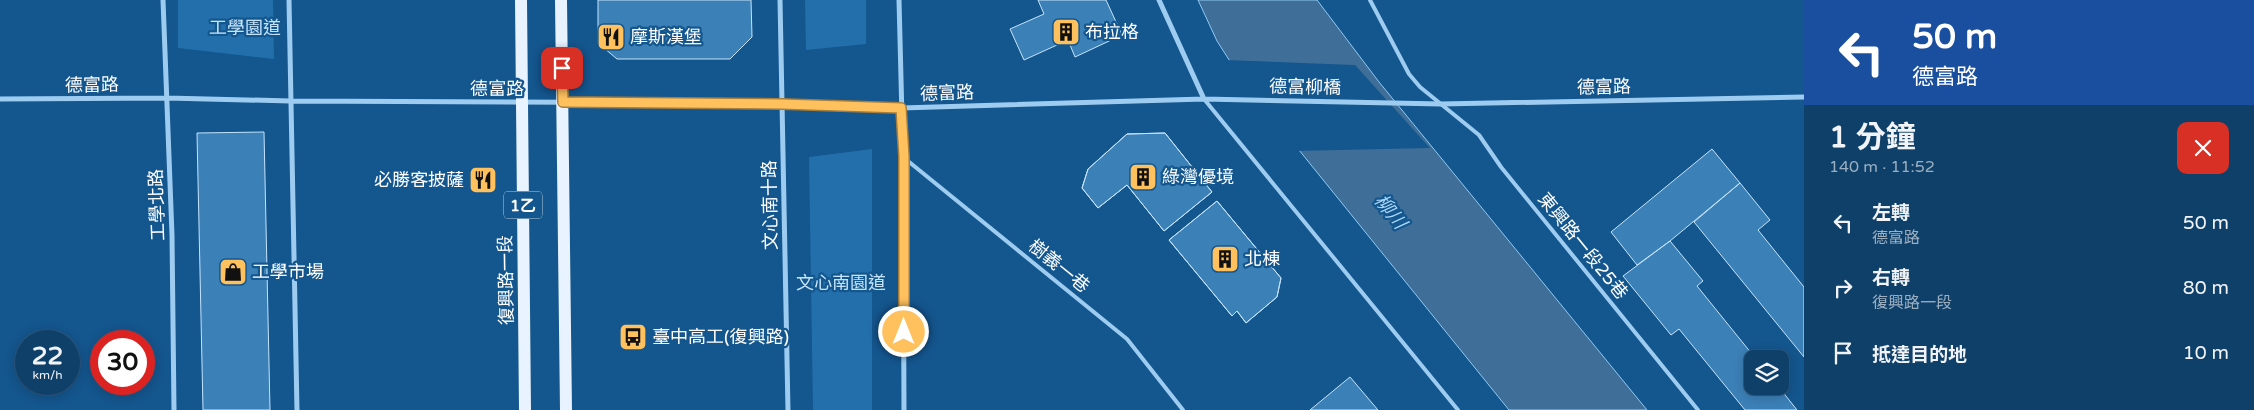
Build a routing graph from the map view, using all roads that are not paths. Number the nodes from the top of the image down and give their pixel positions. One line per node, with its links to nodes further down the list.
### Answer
1 (164, 0): 10 (street, 工學北路)
2 (288, 0): 13 (street)
3 (520, 0): 15 (main road, 復興路一段 / 1乙)
4 (561, 0): 14 (main road, 1乙)
5 (780, 0): 17 (street, 文心南十路)
6 (898, 0): 19 (street)
7 (1159, 0): 12 (street)
8 (1370, 0): 18 (lane, 東興路一段25巷)
9 (1804, 97): 18 (street, 德富路)
10 (167, 98): 11 (street, 德富路); 13 (street, 德富路); 21 (street, 工學北路)
11 (0, 99)
12 (1204, 99): 16 (street, 德富柳橋); 19 (street, 德富路); 28 (lane)
13 (290, 101): 15 (street, 德富路); 22 (street)
14 (563, 102): 15 (street, 德富路); 17 (street, 德富路); 24 (main road, 1乙)
15 (522, 103): 23 (main road, 復興路一段 / 1乙)
16 (1405, 103): 18 (street, 德富路)
17 (782, 104): 19 (street, 德富路); 25 (street, 文心南十路)
18 (1441, 104): 29 (lane, 東興路一段25巷)
19 (901, 108): 20 (street)
20 (904, 157): 26 (street); 27 (lane, 樹義一巷)
21 (174, 410)
22 (297, 410)
23 (525, 410)
24 (566, 410)
25 (788, 410)
26 (904, 410)
27 (1183, 410)
28 (1458, 410)
29 (1698, 410)

